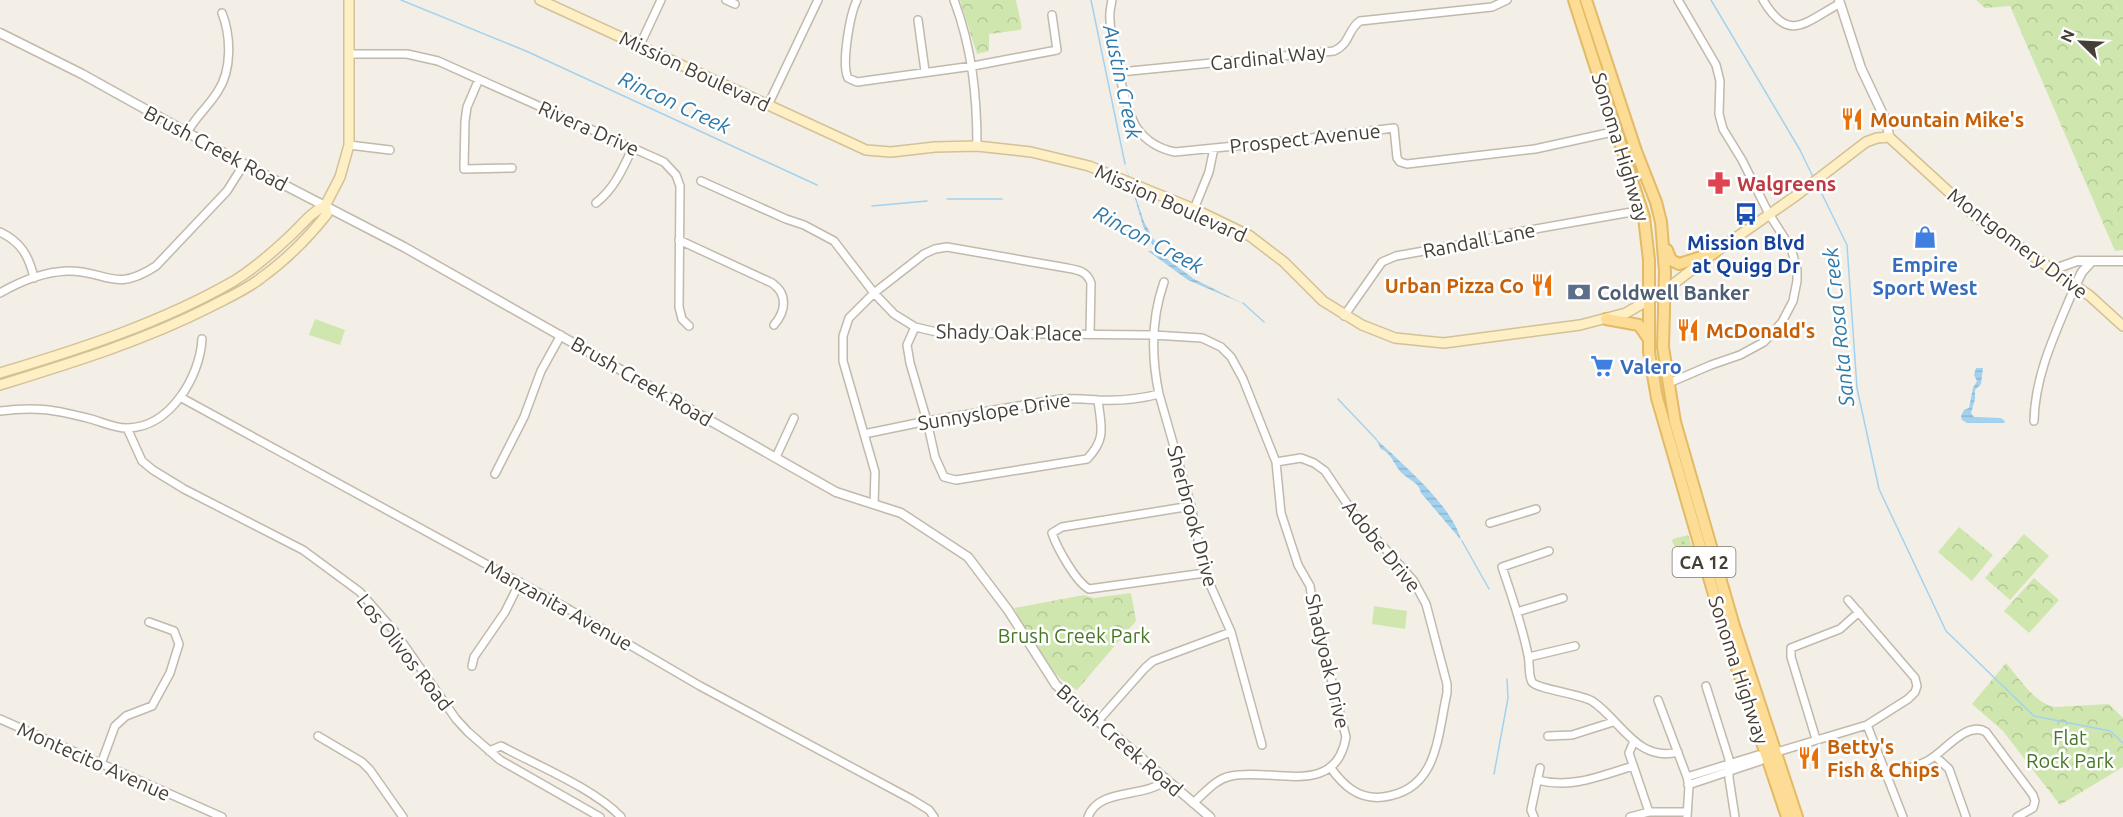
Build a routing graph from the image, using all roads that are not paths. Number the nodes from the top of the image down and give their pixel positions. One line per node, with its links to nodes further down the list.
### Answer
1 (350, 0): 21 (main road)
2 (540, 0): 20 (main road, Mission Boulevard)
3 (661, 0): 20 (street)
4 (726, 0): 15 (street)
5 (818, 0): 26 (street)
6 (857, 0): 23 (street)
7 (954, 0): 22 (street)
8 (1112, 0): 24 (street, Prospect Avenue)
9 (1507, 0): 24 (street, Cardinal Way)
10 (1574, 0): 27 (main road, Sonoma Highway / CA 12)
11 (1586, 0): 45 (main road, Sonoma Highway / CA 12)
12 (1678, 0): 42 (street)
13 (1763, 0): 14 (street)
14 (1839, 2): 29 (street)
15 (735, 4)
16 (222, 13): 28 (street)
17 (1052, 15): 22 (street)
18 (918, 20): 23 (street)
19 (0, 33): 28 (street, Brush Creek Road)
20 (640, 45): 26 (main road, Mission Boulevard)
21 (350, 54): 25 (street, Rivera Drive); 30 (main road)
22 (973, 66): 23 (street); 31 (street)
23 (925, 72)
24 (1120, 72): 33 (street, Prospect Avenue)
25 (479, 79): 32 (street, Rivera Drive); 36 (street)
26 (768, 105): 31 (main road, Mission Boulevard)
27 (1617, 131): 33 (street, Prospect Avenue); 41 (main road, Sonoma Highway / CA 12)
28 (187, 133): 35 (street, Brush Creek Road)
29 (1889, 137): 42 (main road, Mission Boulevard); 49 (main road, Montgomery Drive)
30 (349, 145): 34 (street); 39 (main road)
31 (977, 146): 40 (main road, Mission Boulevard)
32 (633, 147): 38 (street); 44 (street, Rivera Drive)
33 (1214, 148): 40 (street)
34 (390, 150)
35 (244, 164): 39 (street, Brush Creek Road); 50 (street)
36 (512, 168)
37 (700, 181): 55 (street, Shady Oak Place)
38 (596, 203)
39 (326, 206): 64 (street, Brush Creek Road); 68 (main road); 70 (main road)
40 (1194, 209): 57 (main road, Mission Boulevard)
41 (1643, 210): 56 (main road, Sonoma Highway / CA 12); 57 (street, Randall Lane)
42 (1769, 214): 46 (main road, Mission Boulevard); 69 (street)
43 (0, 232): 50 (street)
44 (679, 240): 59 (street); 60 (street, Rivera Drive)
45 (1664, 241): 46 (main road); 53 (main road, Sonoma Highway / CA 12)
46 (1714, 253): 53 (main road, Mission Boulevard)
47 (2123, 261): 48 (street)
48 (2091, 262): 49 (street); 52 (street)
49 (2052, 270): 52 (main road, Montgomery Drive)
50 (34, 278): 54 (street)
51 (1164, 282): 65 (street, Sherbrook Drive)
52 (2075, 286): 61 (main road, Montgomery Drive); 77 (street)
53 (1664, 291): 56 (main road, Mission Boulevard); 69 (main road, Sonoma Highway / CA 12)
54 (0, 293)
55 (874, 293): 62 (street, Shady Oak Place); 63 (street); 79 (street)
56 (1649, 301): 58 (main road, Mission Boulevard); 67 (main road, Sonoma Highway / CA 12)
57 (1344, 316): 58 (main road, Mission Boulevard)
58 (1606, 320): 67 (main road)
59 (774, 325)
60 (688, 326)
61 (2123, 326)
62 (915, 327): 63 (street, Shady Oak Place); 76 (street)
63 (1090, 334): 65 (street, Shady Oak Place)
64 (561, 335): 80 (street, Brush Creek Road); 82 (street)
65 (1153, 335): 71 (street, Sherbrook Drive); 81 (street, Shadyoak Drive)
66 (202, 339): 72 (street)
67 (1648, 339): 112 (main road, Sonoma Highway / CA 12)
68 (0, 373)
69 (1669, 383): 112 (main road, Sonoma Highway / CA 12)
70 (0, 386)
71 (1159, 394): 73 (street, Sunnyslope Drive); 84 (street, Sherbrook Drive)
72 (180, 398): 78 (street); 89 (street, Manzanita Avenue)
73 (1098, 400): 76 (street, Sunnyslope Drive); 76 (street)
74 (0, 411): 78 (street)
75 (794, 418): 80 (street)
76 (927, 421): 79 (street, Sunnyslope Drive)
77 (2034, 421)
78 (127, 428): 110 (street, Los Olivos Road)
79 (864, 434): 83 (street)
80 (776, 457): 83 (street, Brush Creek Road)
81 (1276, 462): 116 (street, Shadyoak Drive); 116 (street, Adobe Drive)
82 (495, 474)
83 (874, 504): 102 (street, Brush Creek Road)
84 (1191, 506): 88 (street, Sherbrook Drive); 88 (street)
85 (1536, 509): 86 (street)
86 (1491, 523)
87 (1549, 551): 92 (street)
88 (1205, 573): 95 (street, Sherbrook Drive)
89 (519, 582): 98 (street); 130 (street, Manzanita Avenue)
90 (1563, 598): 92 (street)
91 (1848, 600): 93 (street)
92 (1516, 612): 97 (street)
93 (1859, 612): 104 (street); 107 (street)
94 (148, 622): 114 (street)
95 (1231, 632): 102 (street); 109 (street, Sherbrook Drive)
96 (1575, 646): 97 (street)
97 (1529, 657): 103 (street)
98 (472, 666)
99 (1706, 686): 118 (street)
100 (1658, 700): 111 (street)
101 (0, 719): 114 (street, Montecito Avenue)
102 (1098, 721): 120 (street, Brush Creek Road)
103 (1613, 722): 106 (street); 108 (street)
104 (1867, 725): 107 (street); 119 (street)
105 (318, 736): 127 (street)
106 (1548, 736)
107 (1816, 739): 112 (street)
108 (1634, 741): 111 (street); 115 (street)
109 (1262, 746)
110 (489, 751): 128 (street, Los Olivos Road); 129 (street)
111 (1678, 752): 122 (street)
112 (1772, 754): 118 (street); 136 (main road, Sonoma Highway / CA 12); 137 (main road, Sonoma Highway / CA 12)
113 (1935, 756): 119 (street); 139 (street); 140 (street)
114 (102, 764): 126 (street, Montecito Avenue)
115 (1633, 766): 121 (street); 124 (street)
116 (1330, 767): 123 (street)
117 (1540, 768): 121 (street)
118 (1729, 769): 122 (street); 135 (street)
119 (1887, 774): 138 (street)
120 (1166, 780): 123 (street, Brush Creek Road); 131 (street)
121 (1537, 780): 133 (street)
122 (1688, 781): 125 (street)
123 (1193, 803): 132 (street, Brush Creek Road)
124 (1648, 812): 125 (street); 134 (street)
125 (1686, 815)
126 (222, 817)
127 (403, 817)
128 (600, 817)
129 (621, 817)
130 (934, 817)
131 (1088, 817)
132 (1210, 817)
133 (1534, 817)
134 (1630, 817)
135 (1735, 817)
136 (1787, 817)
137 (1797, 817)
138 (1903, 817)
139 (1966, 817)
140 (2017, 817)

